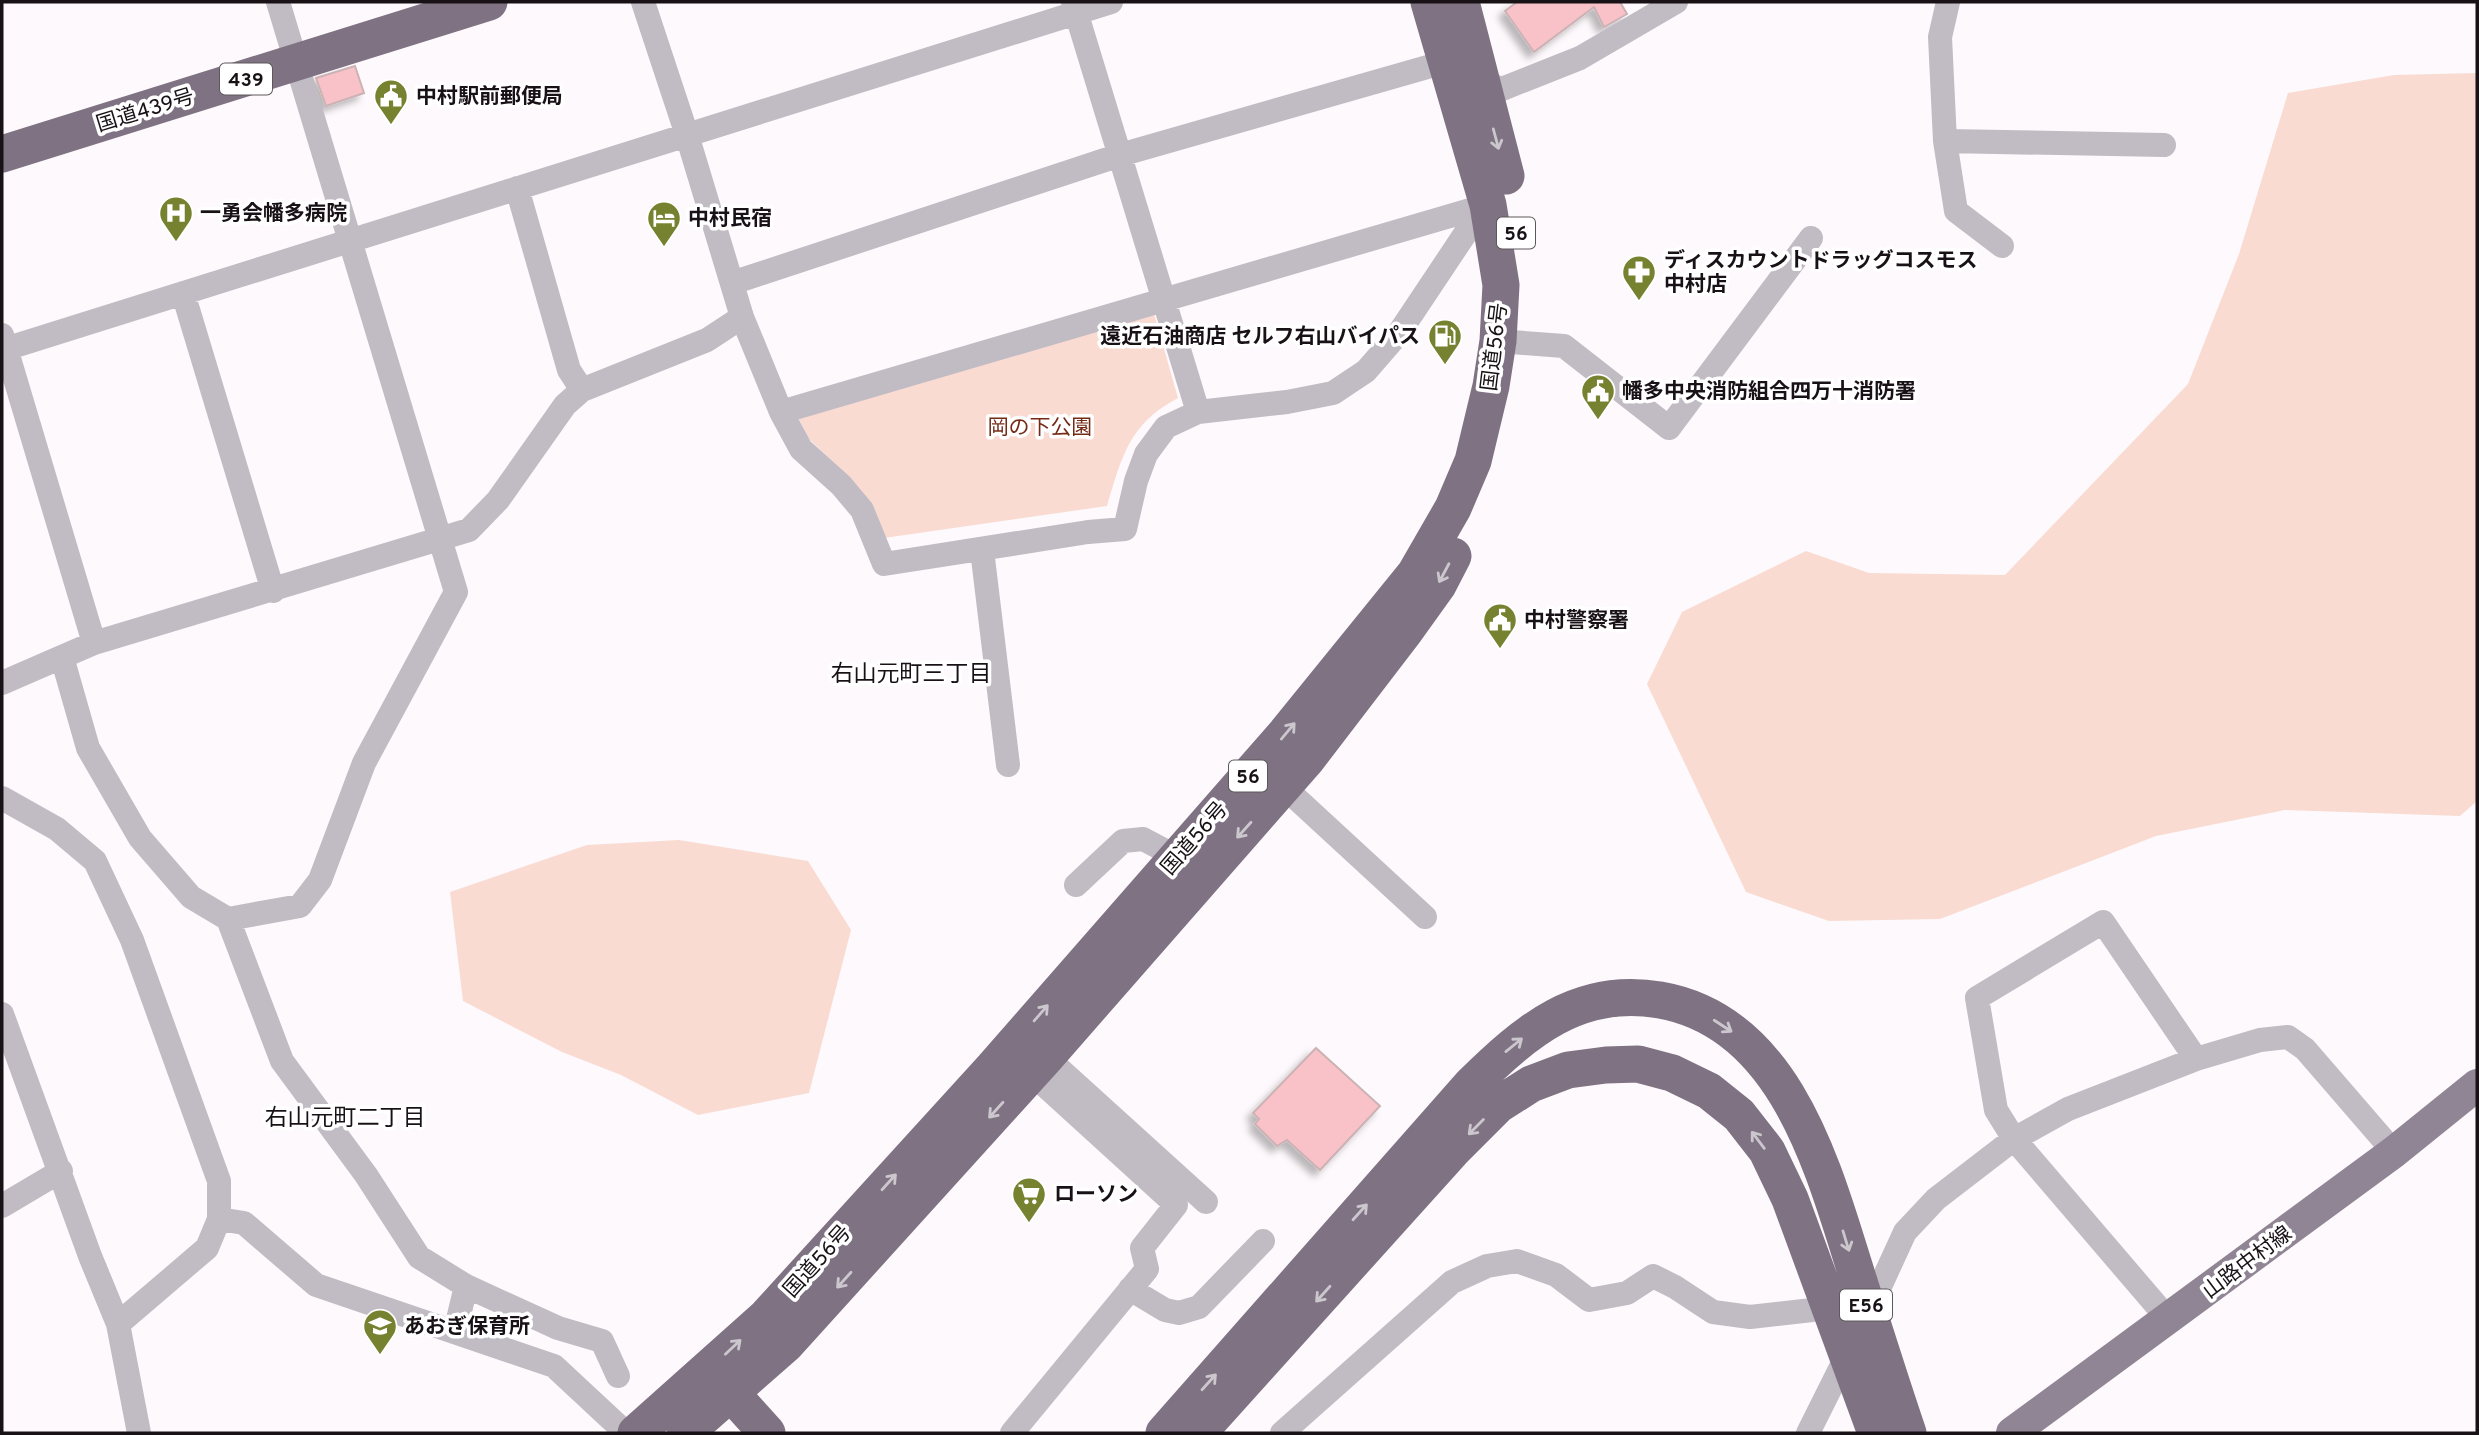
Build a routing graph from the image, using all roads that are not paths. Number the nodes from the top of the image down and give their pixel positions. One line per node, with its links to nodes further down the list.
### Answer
1 (278, 2): 11 (street)
2 (643, 2): 13 (street)
3 (1111, 2): 9 (street)
4 (1429, 2): 10 (highway, 国道56号 / 56)
5 (1461, 2): 12 (highway, 国道56号 / 56)
6 (1676, 2): 12 (street)
7 (1948, 2): 14 (street)
8 (468, 5): 11 (highway, 国道439号 / 439)
9 (1074, 7): 13 (street); 17 (street)
10 (1445, 62): 12 (street); 17 (street); 19 (highway, 国道56号 / 56)
11 (298, 63): 16 (highway, 国道439号 / 439); 21 (street)
12 (1480, 81): 27 (highway, 国道56号 / 56, one-way to 27)
13 (687, 135): 18 (street); 23 (street)
14 (1945, 141): 15 (street); 22 (street)
15 (2164, 145)
16 (2, 154)
17 (1120, 155): 23 (street); 25 (street)
18 (517, 188): 21 (street); 29 (street)
19 (1481, 207): 25 (street); 27 (highway, 国道56号 / 56); 31 (street)
20 (1811, 238): 27 (street)
21 (351, 241): 24 (street); 32 (street)
22 (2002, 246)
23 (732, 282): 26 (street)
24 (183, 293): 28 (street); 34 (street)
25 (1164, 300): 30 (street); 31 (street)
26 (742, 317): 29 (street); 30 (street)
27 (1509, 342): 39 (highway, 国道56号 / 56)
28 (3, 344): 35 (street)
29 (582, 390): 32 (street)
30 (780, 412): 33 (street)
31 (1198, 412): 33 (street)
32 (441, 540): 34 (street); 44 (street)
33 (982, 550): 38 (street)
34 (273, 590): 35 (street)
35 (94, 643): 36 (street)
36 (62, 657): 37 (street); 44 (street)
37 (2, 683)
38 (1008, 765)
39 (1271, 775): 41 (highway, 国道56号 / 56); 43 (street); 46 (highway, 国道56号 / 56, one-way to 46)
40 (2, 797): 54 (street)
41 (1177, 857): 42 (street); 46 (highway, 国道56号 / 56, one-way to 41)
42 (1076, 885)
43 (1425, 918)
44 (228, 919): 57 (street)
45 (2, 1014): 51 (street)
46 (1030, 1058): 52 (street); 58 (street); 63 (highway, 国道56号 / 56)
47 (2196, 1059): 49 (street); 49 (street); 50 (street)
48 (2477, 1085): 50 (main road, 山路中村線)
49 (2014, 1139): 56 (street); 59 (street)
50 (2394, 1152): 59 (main road, 山路中村線)
51 (61, 1171): 53 (street); 60 (street)
52 (1206, 1202)
53 (2, 1206)
54 (219, 1219): 60 (street); 61 (street)
55 (1263, 1241): 58 (street)
56 (1898, 1249): 71 (street); 72 (street)
57 (466, 1286): 61 (street); 62 (street)
58 (1130, 1289): 68 (street)
59 (2169, 1320): 75 (main road, 山路中村線)
60 (118, 1324): 64 (street)
61 (455, 1332): 65 (street)
62 (618, 1376)
63 (702, 1410): 66 (highway, 国道56号 / 56); 67 (highway)
64 (139, 1433)
65 (626, 1433)
66 (636, 1433)
67 (767, 1433)
68 (1012, 1433)
69 (1164, 1433): 74 (highway, E56, one-way to 74)
70 (1198, 1433): 73 (highway, E56, one-way to 70)
71 (1282, 1433)
72 (1808, 1433)
73 (1876, 1433)
74 (1908, 1433)
75 (2012, 1433)

